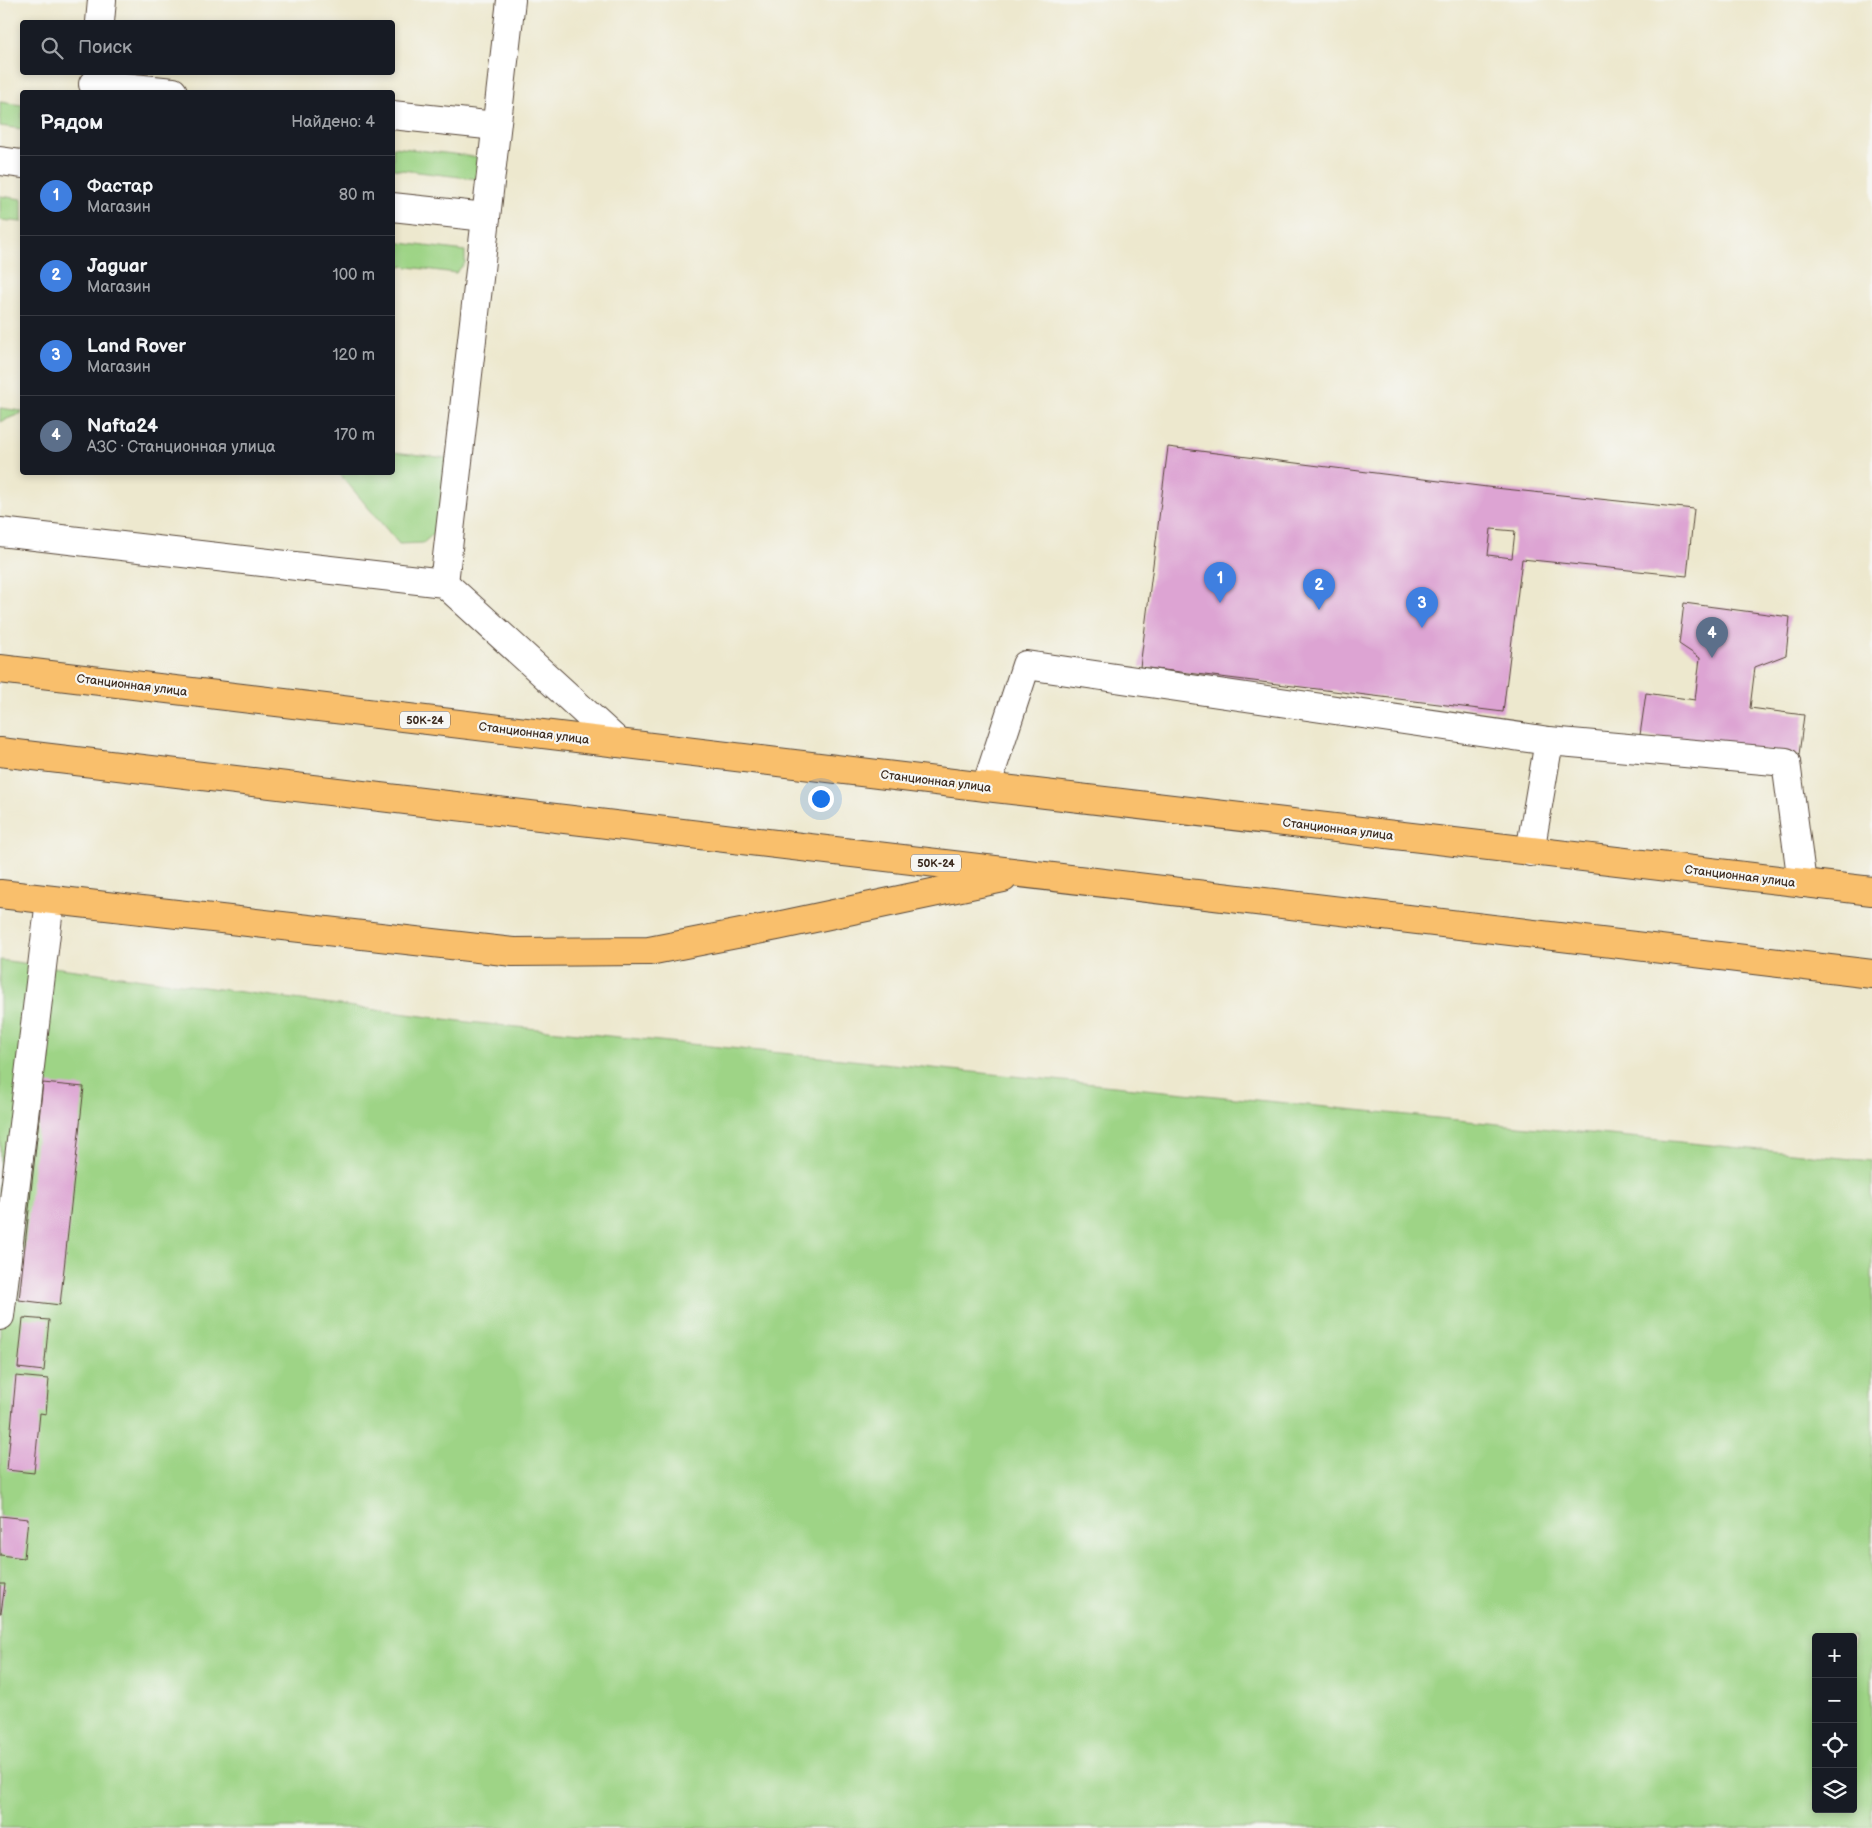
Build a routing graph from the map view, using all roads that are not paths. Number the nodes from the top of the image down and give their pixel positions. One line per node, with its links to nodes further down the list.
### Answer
1 (102, 0): 3 (lane)
2 (510, 0): 7 (lane)
3 (100, 20)
4 (93, 83): 5 (lane)
5 (156, 90)
6 (395, 115): 7 (lane)
7 (496, 126): 11 (lane)
8 (0, 161): 9 (lane)
9 (20, 164)
10 (395, 207): 11 (lane)
11 (486, 217): 13 (lane)
12 (0, 532): 13 (lane)
13 (444, 583): 16 (lane)
14 (0, 669): 16 (main road, Станционная улица / 50К-24)
15 (1549, 741): 18 (lane); 19 (lane); 21 (lane)
16 (619, 743): 18 (main road, Станционная улица / 50К-24)
17 (0, 752): 20 (main road, 50К-24)
18 (986, 787): 19 (main road, Станционная улица / 50К-24)
19 (1530, 852): 21 (main road, Станционная улица / 50К-24)
20 (1024, 873): 24 (main road); 25 (main road, 50К-24)
21 (1802, 883): 22 (main road, Станционная улица / 50К-24)
22 (1872, 891)
23 (0, 894): 24 (main road)
24 (50, 900): 26 (lane)
25 (1872, 974)
26 (0, 1316)

